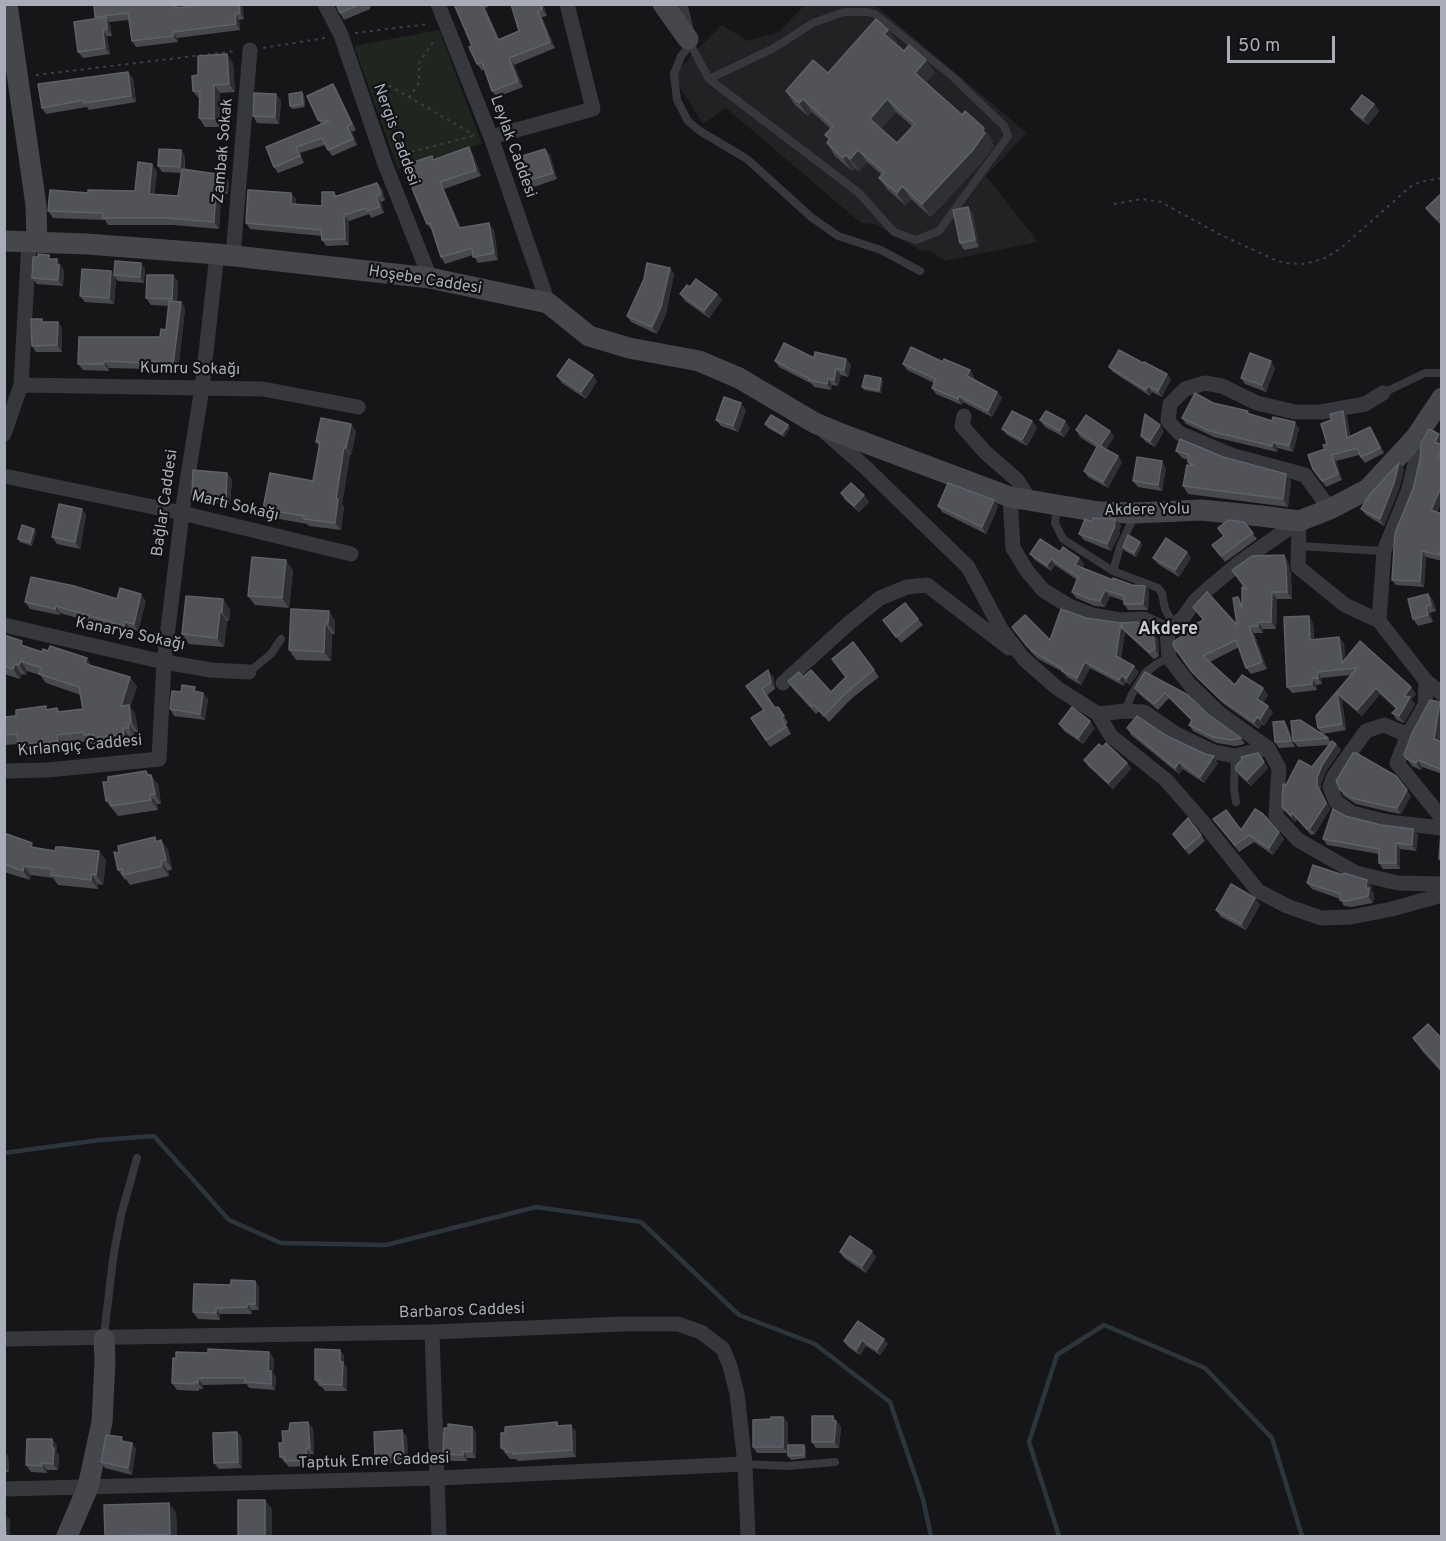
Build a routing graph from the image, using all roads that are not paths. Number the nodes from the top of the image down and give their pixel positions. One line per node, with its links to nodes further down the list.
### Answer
1 (7, 4): 12 (street)
2 (325, 4): 15 (street, Nergis Caddesi)
3 (438, 4): 10 (street, Leylak Caddesi)
4 (567, 4): 10 (street)
5 (663, 4): 7 (street)
6 (680, 4): 7 (street)
7 (689, 42): 9 (lane); 14 (lane)
8 (250, 50): 13 (street, Zambak Sokak)
9 (709, 79): 9 (lane)
10 (489, 134): 16 (street, Leylak Caddesi)
11 (4, 241): 12 (street, Hoşebe Caddesi)
12 (33, 241): 13 (street, Hoşebe Caddesi); 18 (street)
13 (225, 255): 15 (street, Hoşebe Caddesi); 19 (street, Bağlar Caddesi)
14 (920, 272)
15 (430, 278): 16 (street, Hoşebe Caddesi)
16 (548, 303): 24 (street, Hoşebe Caddesi)
17 (1442, 373): 20 (lane)
18 (21, 385): 19 (street, Kumru Sokağı); 25 (street)
19 (202, 388): 22 (street, Kumru Sokağı); 32 (street, Bağlar Caddesi)
20 (1383, 393): 31 (street)
21 (1442, 398): 26 (street, Akdere Yolu)
22 (358, 407)
23 (964, 416): 29 (street)
24 (815, 423): 28 (street, Akdere Yolu); 44 (street)
25 (4, 434)
26 (1416, 437): 31 (street, Akdere Yolu); 36 (street)
27 (4, 476): 32 (street, Martı Sokağı)
28 (1010, 497): 29 (street, Akdere Yolu); 41 (street)
29 (1031, 502): 30 (street, Akdere Yolu)
30 (1057, 506): 33 (street, Akdere Yolu); 38 (lane)
31 (1330, 509): 34 (street, Akdere Yolu)
32 (182, 513): 37 (street, Martı Sokağı); 45 (street, Bağlar Caddesi)
33 (1135, 513): 34 (street, Akdere Yolu); 38 (lane)
34 (1299, 521): 35 (street); 41 (street)
35 (1298, 546): 36 (lane); 39 (street)
36 (1384, 551): 39 (street)
37 (351, 554)
38 (1113, 572): 41 (lane)
39 (1379, 621): 47 (street)
40 (4, 625): 45 (street, Kanarya Sokağı)
41 (1170, 628): 43 (street)
42 (282, 639): 46 (lane)
43 (1169, 657): 50 (lane); 53 (street)
44 (1024, 659): 48 (street); 51 (street)
45 (164, 662): 46 (street, Kanarya Sokağı); 55 (street, Bağlar Caddesi)
46 (249, 672)
47 (1426, 681): 49 (street); 52 (street)
48 (783, 683)
49 (1442, 694)
50 (1125, 711): 51 (street); 54 (street)
51 (1098, 714): 61 (street)
52 (1408, 735): 58 (street); 59 (street)
53 (1268, 748): 54 (street); 60 (street)
54 (1235, 756): 57 (lane)
55 (159, 759): 56 (street, Kırlangıç Caddesi)
56 (4, 771)
57 (1236, 802)
58 (1442, 818)
59 (1442, 828)
60 (1442, 884)
61 (1442, 896)
62 (137, 1158): 65 (lane)
63 (432, 1332): 65 (street, Barbaros Caddesi); 67 (street, Barbaros Caddesi); 68 (street)
64 (4, 1339): 65 (street, Barbaros Caddesi)
65 (104, 1339): 69 (street)
66 (835, 1462): 67 (lane)
67 (745, 1464): 68 (street, Taptuk Emre Caddesi); 73 (street, Barbaros Caddesi)
68 (438, 1478): 69 (street, Taptuk Emre Caddesi); 72 (street)
69 (88, 1487): 70 (street, Taptuk Emre Caddesi); 71 (street)
70 (4, 1489)
71 (67, 1536)
72 (439, 1536)
73 (748, 1536)

